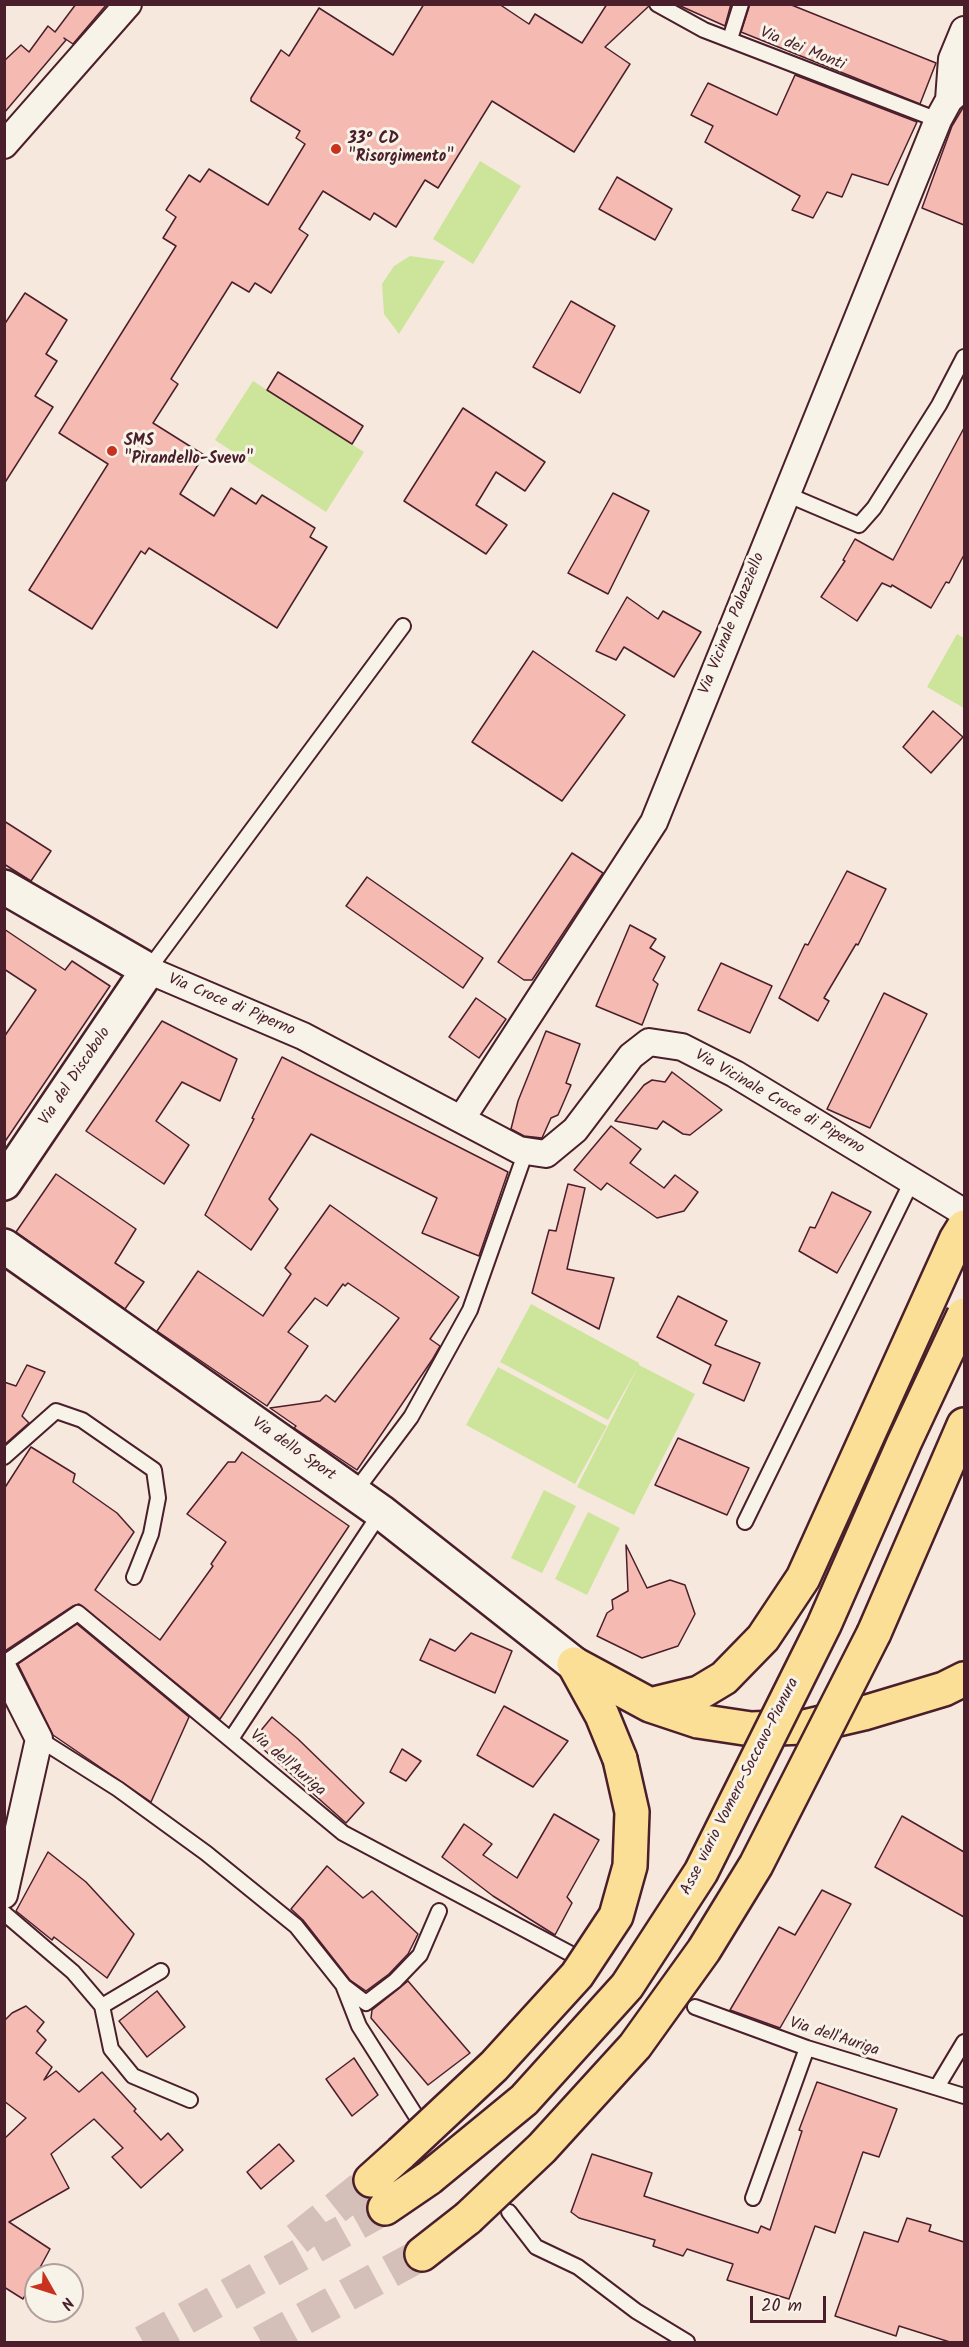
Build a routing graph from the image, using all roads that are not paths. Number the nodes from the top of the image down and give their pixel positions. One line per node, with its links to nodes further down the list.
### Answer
1 (128, 4): 7 (street)
2 (657, 4): 5 (lane, Via dei Monti)
3 (741, 4): 5 (lane)
4 (964, 30): 6 (street, Via Vicinale Palazziello)
5 (730, 39): 6 (lane, Via dei Monti)
6 (954, 106): 9 (street, Via Vicinale Palazziello)
7 (4, 145)
8 (964, 357): 9 (lane)
9 (786, 494): 13 (street, Via Vicinale Palazziello)
10 (403, 626): 12 (lane)
11 (4, 887): 12 (street, Via Croce di Piperno)
12 (148, 970): 13 (street, Via Croce di Piperno); 16 (street, Via del Discobolo)
13 (462, 1118): 14 (street)
14 (526, 1151): 15 (street, Via Vicinale Croce di Piperno); 23 (lane)
15 (912, 1181): 17 (street, Via Vicinale Croce di Piperno); 26 (lane)
16 (4, 1184)
17 (962, 1219): 32 (highway)
18 (4, 1246): 23 (street, Via dello Sport)
19 (964, 1315): 29 (highway, Asse viario Vomero-Soccavo-Pianura, bridge)
20 (964, 1425): 24 (highway)
21 (964, 1453): 24 (highway)
22 (4, 1457): 27 (lane)
23 (354, 1493): 25 (street, Via dello Sport)
24 (930, 1508): 51 (highway, bridge)
25 (381, 1512): 29 (street, Via dello Sport); 34 (lane)
26 (745, 1522)
27 (134, 1577)
28 (4, 1663): 34 (lane, Via dell'Auriga)
29 (574, 1664): 32 (highway)
30 (4, 1670): 33 (street)
31 (964, 1679): 32 (highway)
32 (650, 1705)
33 (39, 1739): 35 (street); 40 (lane)
34 (231, 1739): 38 (lane, Via dell'Auriga)
35 (4, 1895)
36 (439, 1911): 40 (lane)
37 (4, 1913): 41 (lane)
38 (572, 1954)
39 (161, 1971): 41 (lane)
40 (343, 1985): 48 (lane)
41 (102, 2006): 47 (lane)
42 (695, 2007): 44 (lane, Via dell'Auriga)
43 (964, 2042): 45 (lane)
44 (807, 2048): 45 (lane, Via dell'Auriga); 49 (lane)
45 (937, 2087): 46 (lane, Via dell'Auriga)
46 (964, 2096)
47 (190, 2100)
48 (416, 2116)
49 (753, 2198)
50 (509, 2212): 52 (lane)
51 (422, 2254)
52 (687, 2343)

